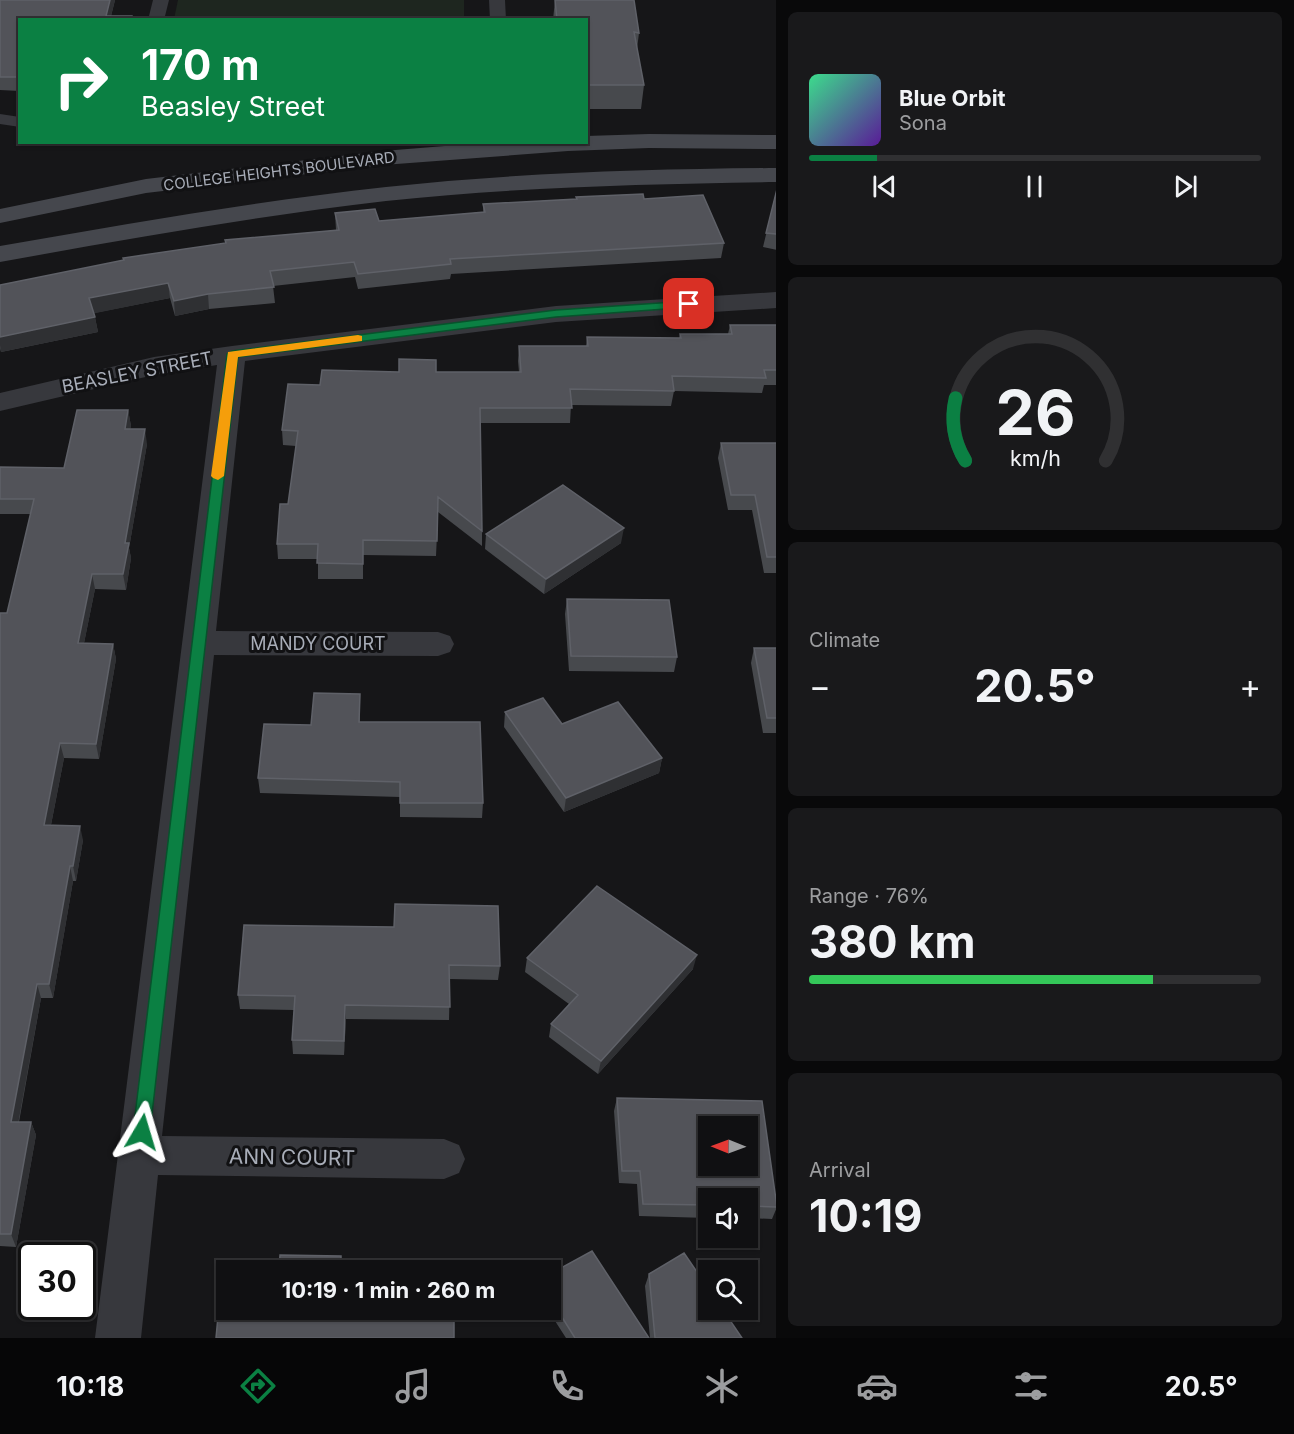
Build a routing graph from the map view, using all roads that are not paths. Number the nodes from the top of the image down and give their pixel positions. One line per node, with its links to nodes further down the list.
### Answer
1 (161, 0): 3 (lane)
2 (497, 0): 4 (lane)
3 (156, 18)
4 (498, 18)
5 (0, 119): 6 (lane)
6 (18, 122)
7 (776, 142): 8 (street, COLLEGE HEIGHTS BOULEVARD)
8 (588, 143)
9 (568, 144): 11 (street, COLLEGE HEIGHTS BOULEVARD)
10 (776, 175): 12 (street)
11 (0, 216)
12 (0, 254)
13 (776, 300): 14 (street, BEASLEY STREET)
14 (232, 354): 15 (street, BEASLEY STREET); 16 (street)
15 (0, 402)
16 (197, 642): 17 (street, MANDY COURT); 18 (street)
17 (438, 644)
18 (139, 1155): 19 (street, ANN COURT); 20 (street)
19 (444, 1159)
20 (118, 1338)

